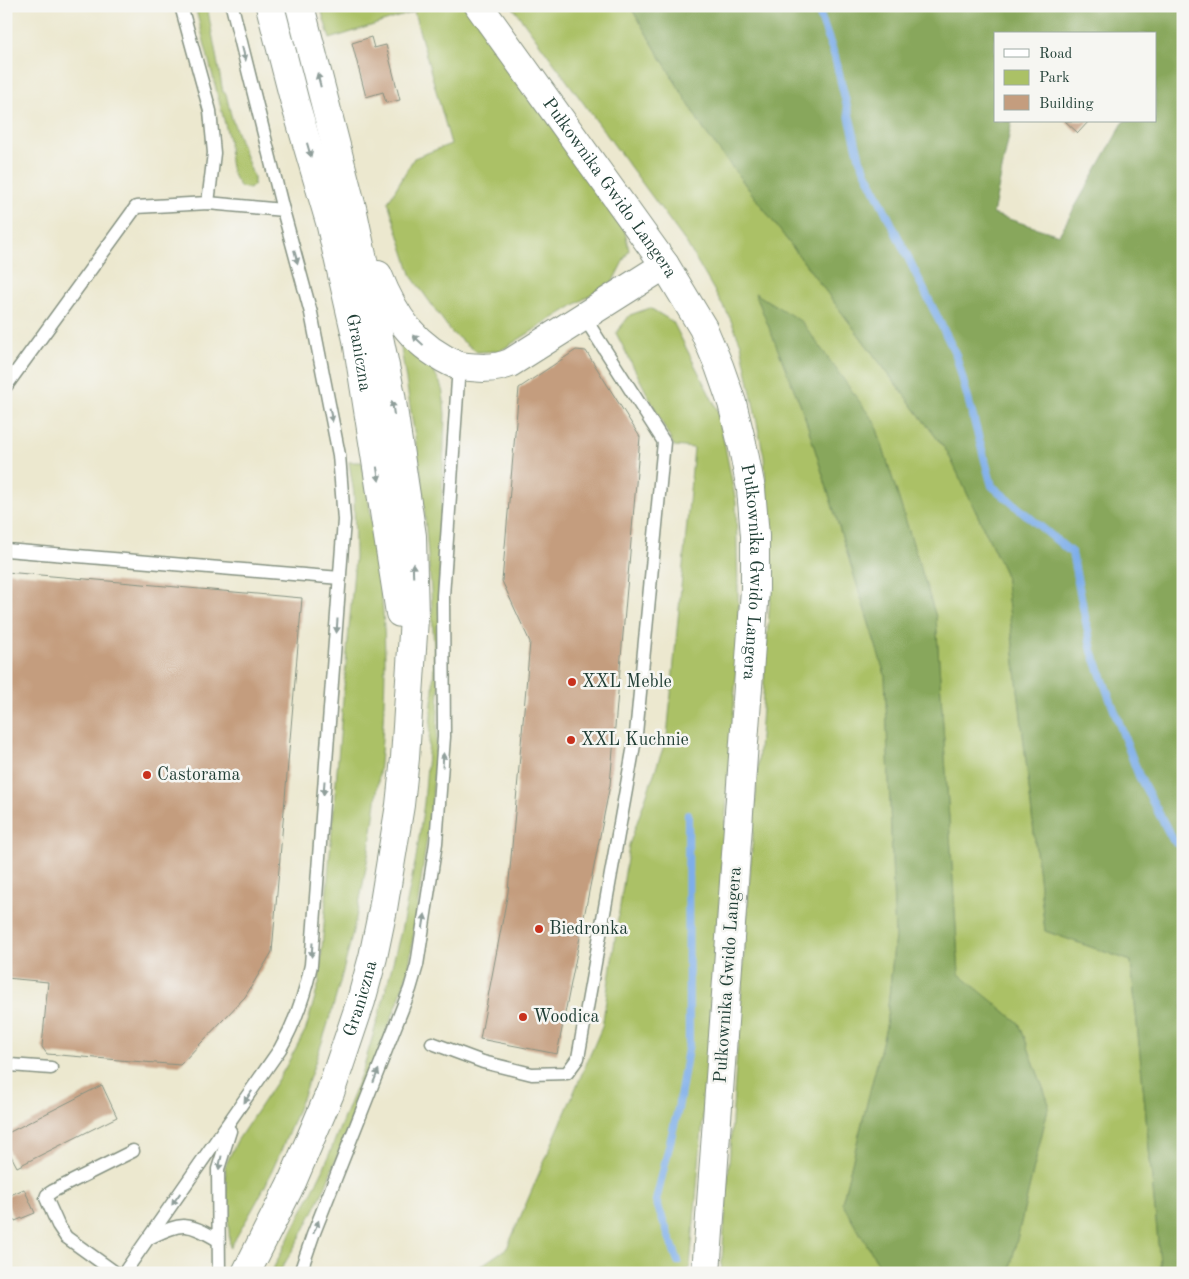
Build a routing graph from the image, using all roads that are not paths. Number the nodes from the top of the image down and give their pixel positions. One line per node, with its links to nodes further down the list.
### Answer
1 (181, 6): 6 (lane)
2 (232, 6): 7 (lane, one-way to 7)
3 (270, 6): 15 (main road, Graniczna, one-way to 15)
4 (300, 6): 8 (main road, Graniczna, one-way to 4)
5 (479, 6): 9 (main road, Pułkownika Gwido Langera)
6 (208, 203): 7 (lane); 12 (lane)
7 (283, 210): 14 (lane, one-way to 14)
8 (353, 212): 11 (main road, one-way to 8); 15 (main road, Graniczna, one-way to 8)
9 (665, 265): 10 (main road); 28 (main road, Pułkownika Gwido Langera)
10 (584, 317): 11 (main road); 16 (lane)
11 (459, 366): 27 (lane, one-way to 11)
12 (6, 386)
13 (6, 550): 14 (lane)
14 (340, 578): 19 (lane, one-way to 19)
15 (408, 706): 26 (main road, Graniczna)
16 (432, 1043)
17 (6, 1061): 18 (lane)
18 (51, 1068)
19 (234, 1117): 21 (lane, one-way to 21); 22 (lane, one-way to 22)
20 (133, 1151): 23 (lane)
21 (149, 1238): 22 (lane); 24 (lane)
22 (218, 1240): 25 (lane)
23 (116, 1273)
24 (124, 1273)
25 (218, 1273)
26 (246, 1273)
27 (300, 1273)
28 (706, 1273)

